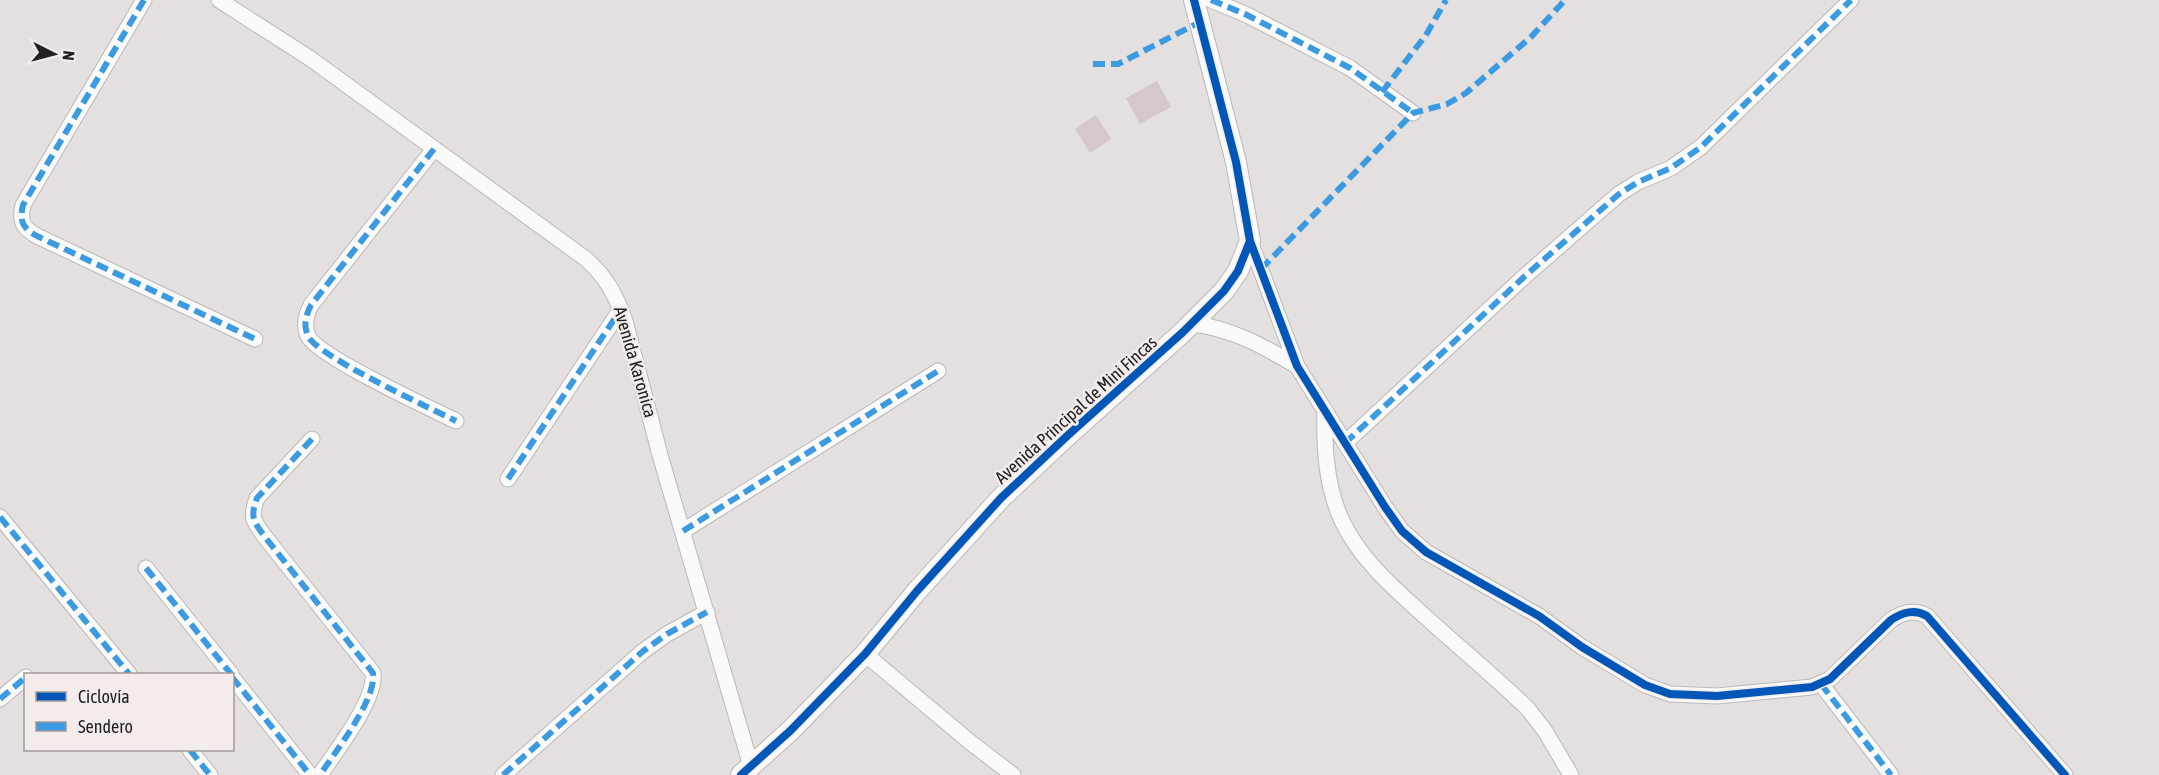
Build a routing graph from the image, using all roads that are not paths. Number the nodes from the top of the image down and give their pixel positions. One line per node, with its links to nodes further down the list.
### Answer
1 (144, 0): 11 (street)
2 (219, 0): 7 (street, Avenida Karonica)
3 (1194, 0): 8 (street)
4 (1211, 0): 6 (street)
5 (1851, 0): 17 (street)
6 (1413, 113)
7 (434, 149): 9 (street, Avenida Karonica); 15 (street)
8 (1250, 241): 10 (street, Avenida Principal de Mini Fincas); 12 (street)
9 (621, 309): 18 (street); 20 (street, Avenida Karonica)
10 (1192, 324): 12 (street); 23 (street, Avenida Principal de Mini Fincas)
11 (255, 339)
12 (1297, 366): 14 (street)
13 (938, 371): 20 (street)
14 (1325, 410): 17 (street); 37 (street)
15 (456, 421)
16 (312, 439): 34 (street)
17 (1345, 443): 28 (street)
18 (508, 479)
19 (0, 517): 24 (street)
20 (683, 531): 22 (street, Avenida Karonica)
21 (146, 568): 25 (street)
22 (707, 612): 31 (street, Avenida Karonica); 35 (street)
23 (865, 654): 31 (street, Avenida Principal de Mini Fincas); 36 (street)
24 (127, 673)
25 (230, 673)
26 (24, 678): 29 (street)
27 (234, 679): 33 (street)
28 (1821, 684): 38 (street); 39 (street)
29 (0, 699)
30 (191, 751): 32 (street)
31 (746, 771)
32 (210, 775)
33 (310, 775)
34 (320, 775)
35 (503, 775)
36 (1013, 775)
37 (1571, 775)
38 (1891, 775)
39 (2065, 775)

